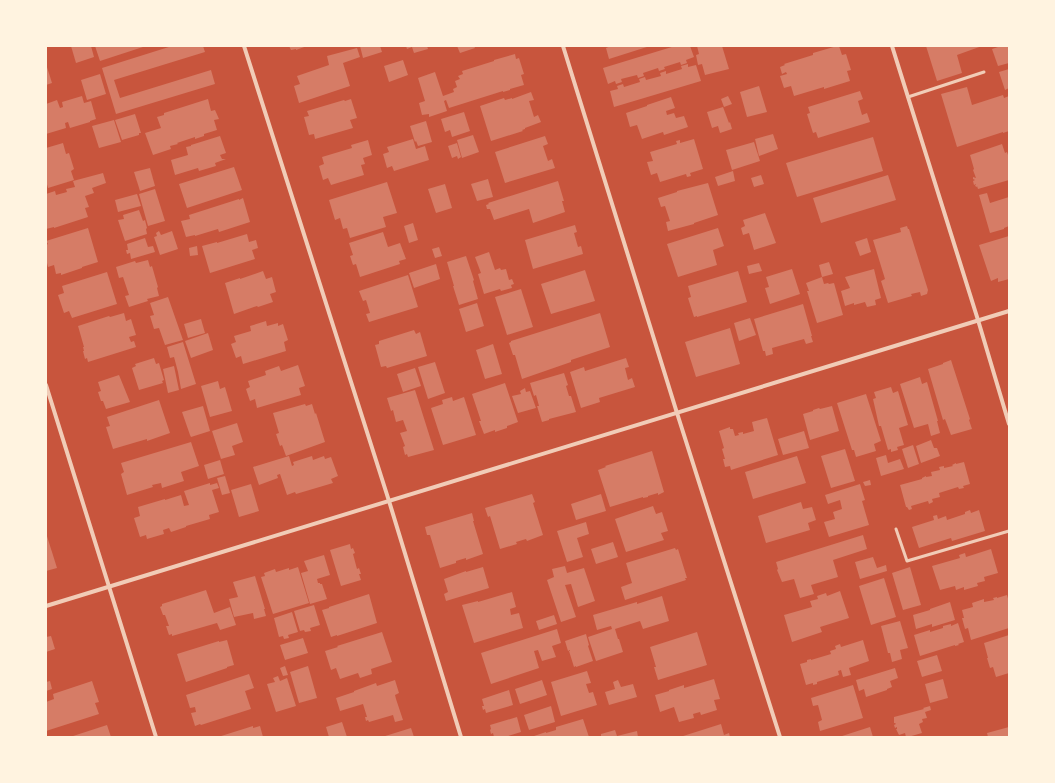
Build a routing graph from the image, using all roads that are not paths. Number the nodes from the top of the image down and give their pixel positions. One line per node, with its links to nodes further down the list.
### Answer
1 (244, 46): 11 (street)
2 (563, 46): 9 (street)
3 (892, 46): 5 (street)
4 (984, 72): 5 (lane)
5 (908, 97): 7 (street)
6 (1009, 311): 7 (street)
7 (978, 320): 9 (street); 10 (street)
8 (46, 385): 14 (street)
9 (677, 413): 11 (street); 18 (street)
10 (1009, 424)
11 (389, 501): 14 (street); 17 (street)
12 (896, 529): 13 (lane)
13 (1009, 532)
14 (110, 587): 15 (street); 16 (street)
15 (46, 606)
16 (156, 737)
17 (461, 737)
18 (780, 737)

